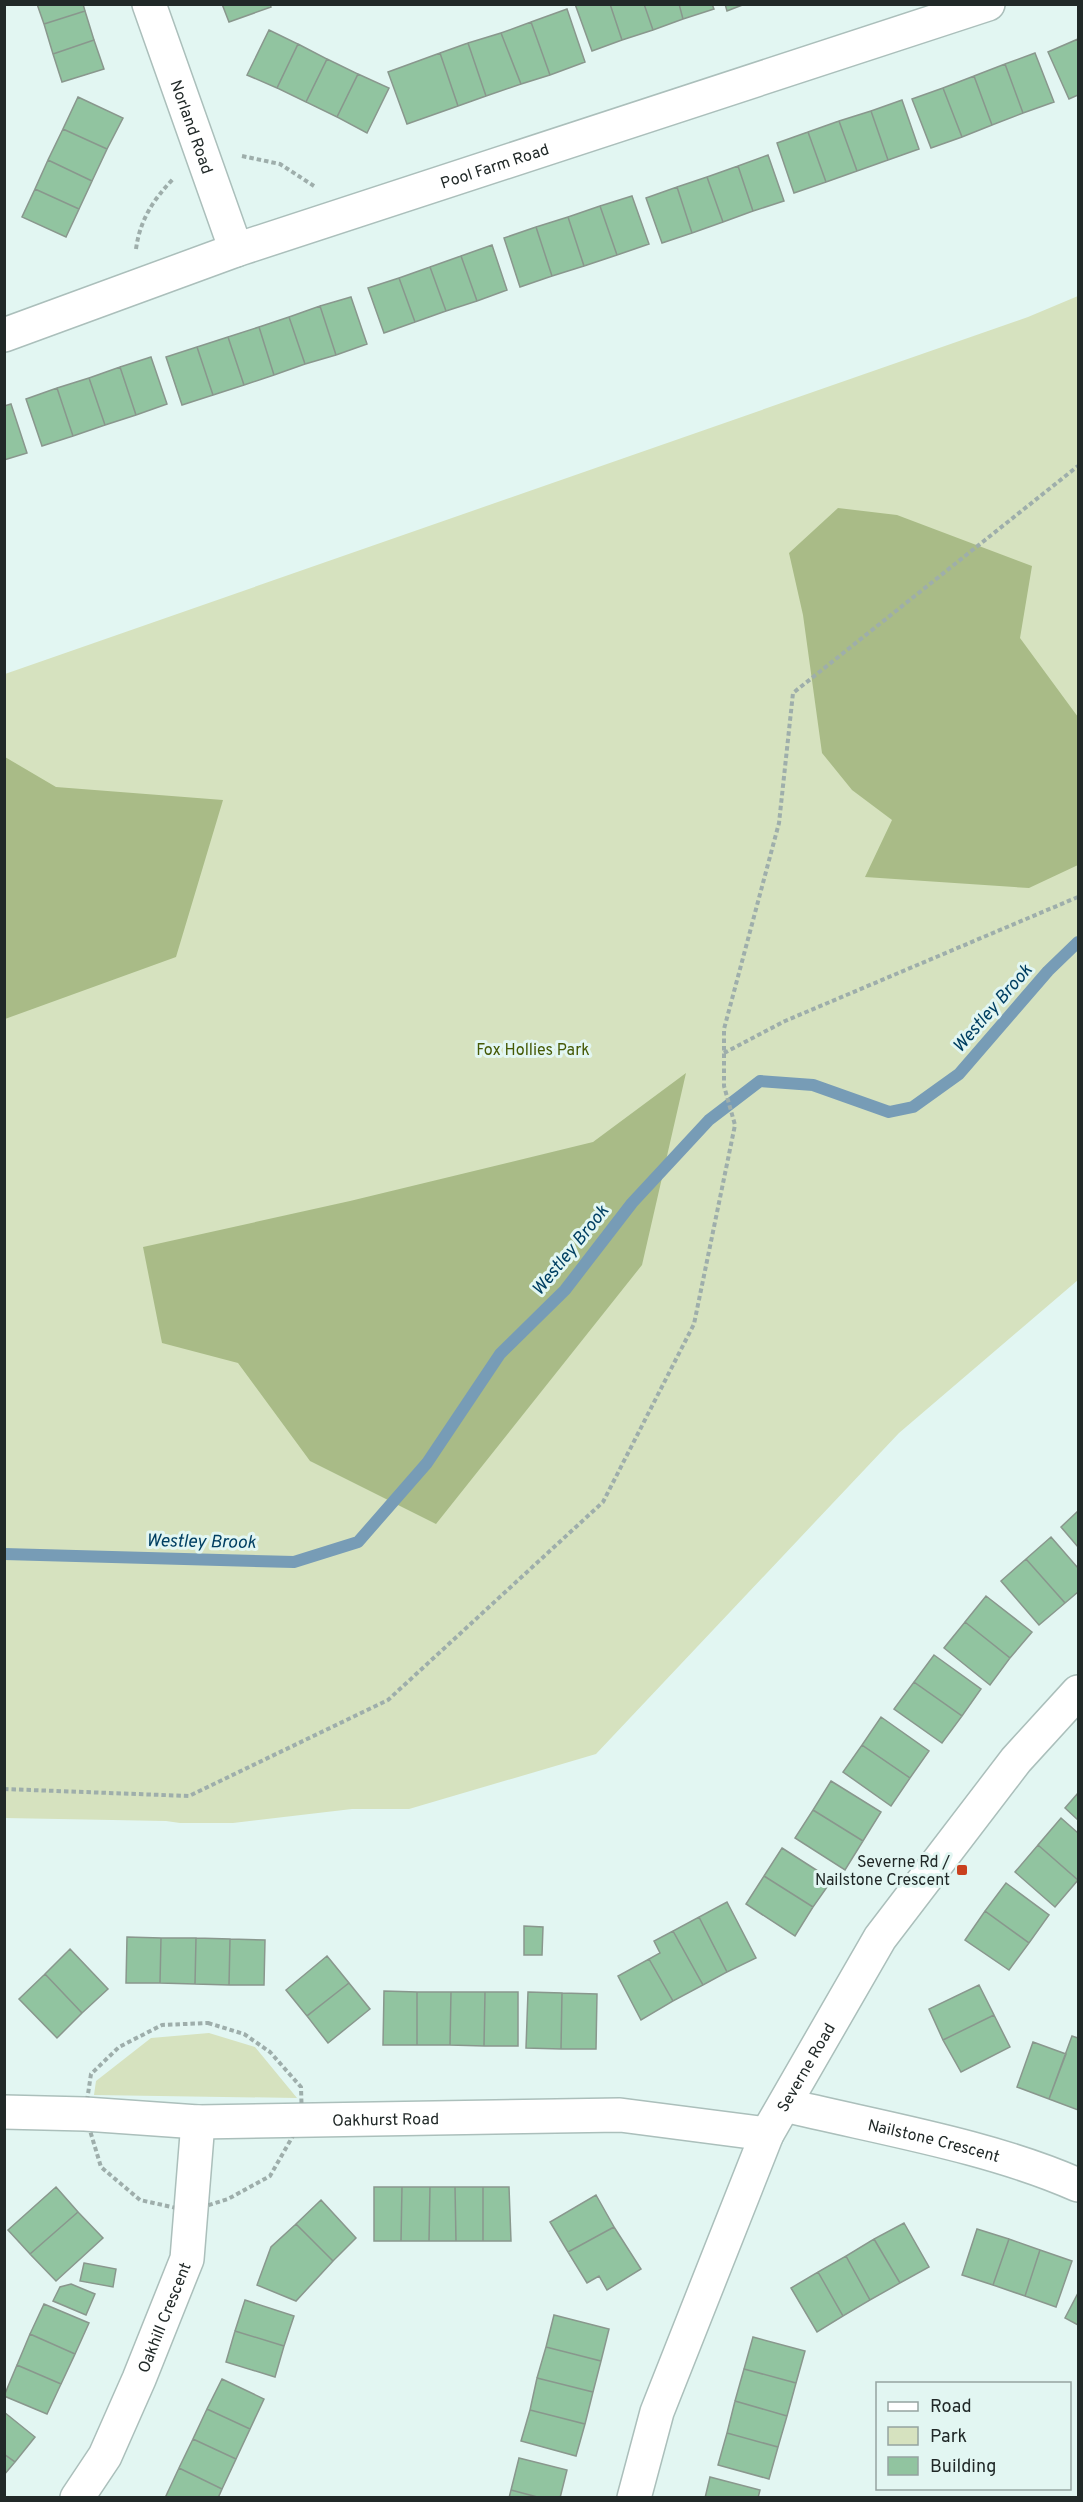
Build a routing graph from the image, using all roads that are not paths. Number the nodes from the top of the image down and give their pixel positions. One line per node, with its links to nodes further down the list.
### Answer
1 (149, 4): 3 (street, Norland Road)
2 (988, 4): 3 (street, Pool Farm Road)
3 (236, 250): 4 (street, Pool Farm Road)
4 (4, 335)
5 (1078, 1692): 6 (street, Severne Road)
6 (785, 2105): 9 (street, Severne Road); 10 (street, Nailstone Crescent)
7 (4, 2112): 8 (street, Oakhurst Road)
8 (198, 2122): 9 (street, Oakhurst Road); 11 (street, Oakhill Crescent)
9 (767, 2134): 12 (street, Severne Road)
10 (1078, 2186)
11 (77, 2498)
12 (634, 2498)

